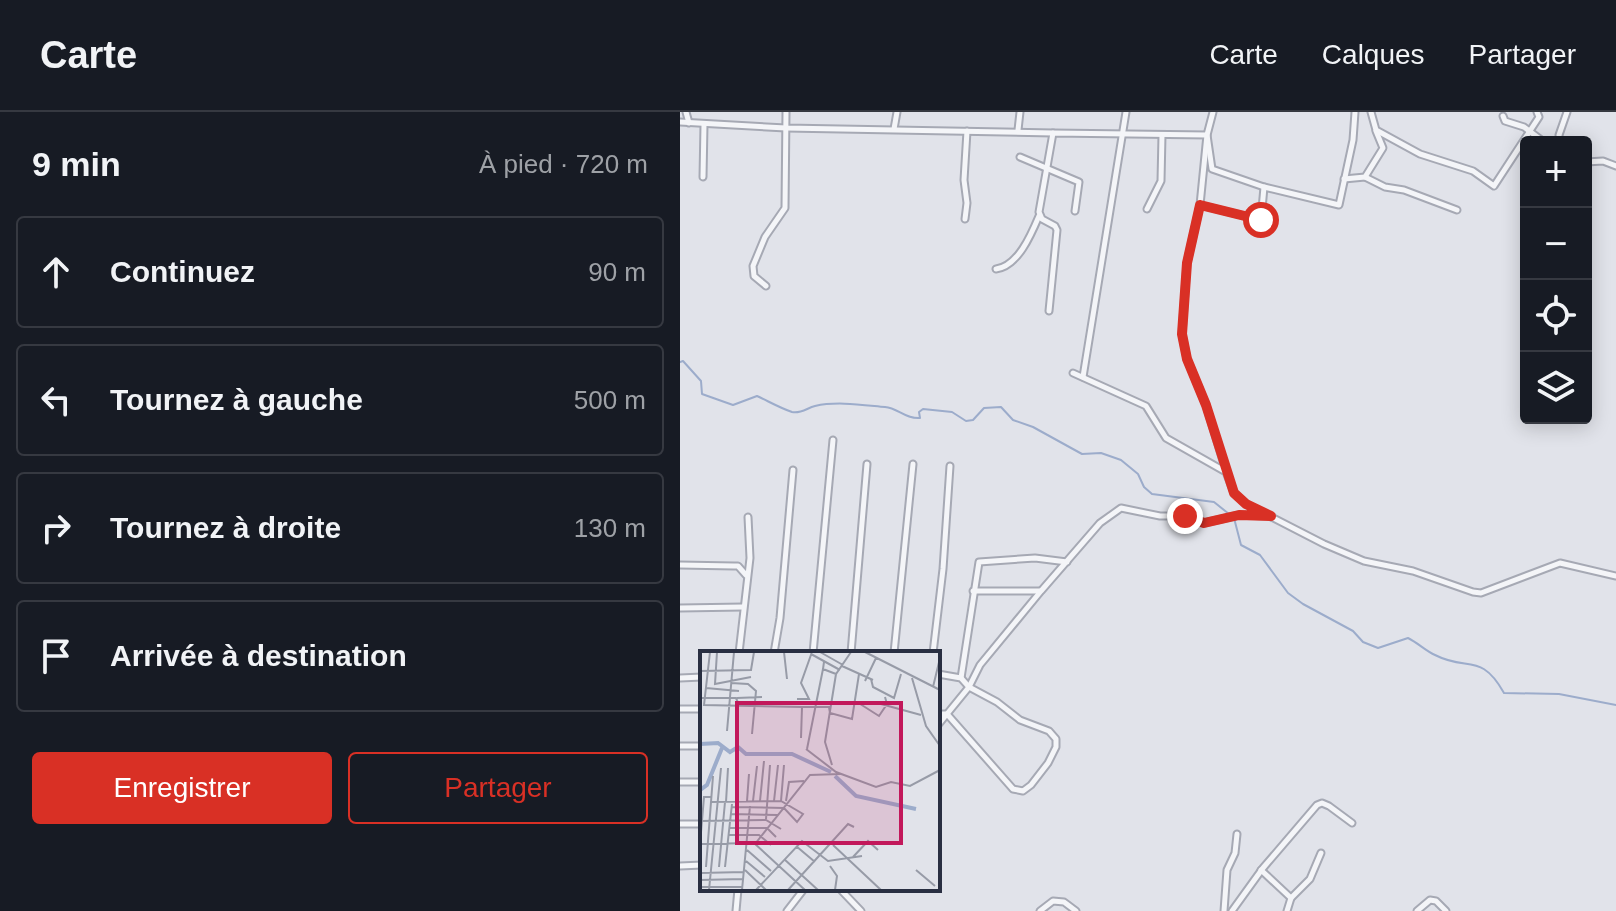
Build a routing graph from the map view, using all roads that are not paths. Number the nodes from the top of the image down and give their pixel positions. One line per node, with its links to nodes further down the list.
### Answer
1 (686, 112): 13 (street)
2 (786, 112): 15 (street)
3 (897, 112): 16 (street)
4 (1020, 112): 17 (street)
5 (1126, 112): 22 (street)
6 (1213, 112): 24 (street)
7 (1355, 112): 33 (street)
8 (1371, 112): 18 (street)
9 (1537, 112): 20 (street)
10 (1567, 112): 26 (street)
11 (1503, 116): 20 (street)
12 (680, 122): 13 (street)
13 (689, 123): 14 (street)
14 (704, 125): 15 (street); 31 (street)
15 (786, 128): 16 (street); 42 (street)
16 (894, 129): 19 (street)
17 (1018, 130): 19 (street); 21 (street)
18 (1376, 130): 20 (street); 32 (street)
19 (967, 131): 40 (street)
20 (1530, 132): 25 (street)
21 (1053, 133): 22 (street); 30 (street)
22 (1123, 134): 23 (street); 45 (street)
23 (1162, 135): 24 (street); 36 (street)
24 (1207, 135): 34 (street); 35 (street)
25 (1536, 136)
26 (1559, 136)
27 (1020, 157): 30 (street)
28 (1592, 162): 29 (street)
29 (1616, 166)
30 (1047, 168): 38 (street); 39 (street)
31 (703, 177)
32 (1365, 177): 33 (street); 37 (street)
33 (1344, 179): 34 (street)
34 (1264, 187): 35 (street)
35 (1200, 205): 51 (street)
36 (1147, 209)
37 (1457, 210)
38 (1075, 211)
39 (1039, 216): 41 (street); 43 (street)
40 (965, 219)
41 (996, 269)
42 (766, 286)
43 (1049, 311)
44 (1073, 373): 45 (street)
45 (1083, 377): 51 (street)
46 (833, 440): 64 (street)
47 (867, 464): 65 (street)
48 (913, 464): 66 (street)
49 (950, 466): 67 (street)
50 (793, 470): 63 (street)
51 (1226, 472): 52 (street)
52 (1271, 516): 54 (street); 57 (street)
53 (748, 517): 56 (street)
54 (1068, 562): 58 (street); 59 (street)
55 (680, 565): 56 (street)
56 (747, 575): 60 (street)
57 (1616, 576)
58 (973, 591): 59 (street); 71 (street)
59 (1041, 591): 72 (street)
60 (743, 607): 61 (street); 62 (street)
61 (680, 608)
62 (739, 651)
63 (774, 651)
64 (813, 651)
65 (851, 651)
66 (894, 651)
67 (933, 651)
68 (940, 674): 71 (street)
69 (700, 677): 70 (street)
70 (680, 678)
71 (961, 678): 72 (street)
72 (969, 687): 74 (street); 74 (street)
73 (940, 714): 74 (street)
74 (947, 714): 75 (street)
75 (940, 723)
76 (1352, 823): 81 (street)
77 (1237, 834): 91 (street)
78 (1321, 853): 85 (street)
79 (700, 865): 80 (street)
80 (680, 866)
81 (1261, 870): 85 (street); 92 (street)
82 (738, 891): 86 (street)
83 (802, 891): 87 (street)
84 (842, 891): 88 (street)
85 (1291, 898): 93 (street)
86 (736, 911)
87 (787, 911)
88 (861, 911)
89 (1040, 911): 90 (street)
90 (1076, 911)
91 (1224, 911)
92 (1232, 911)
93 (1287, 911)
94 (1417, 911): 95 (street)
95 (1446, 911)

